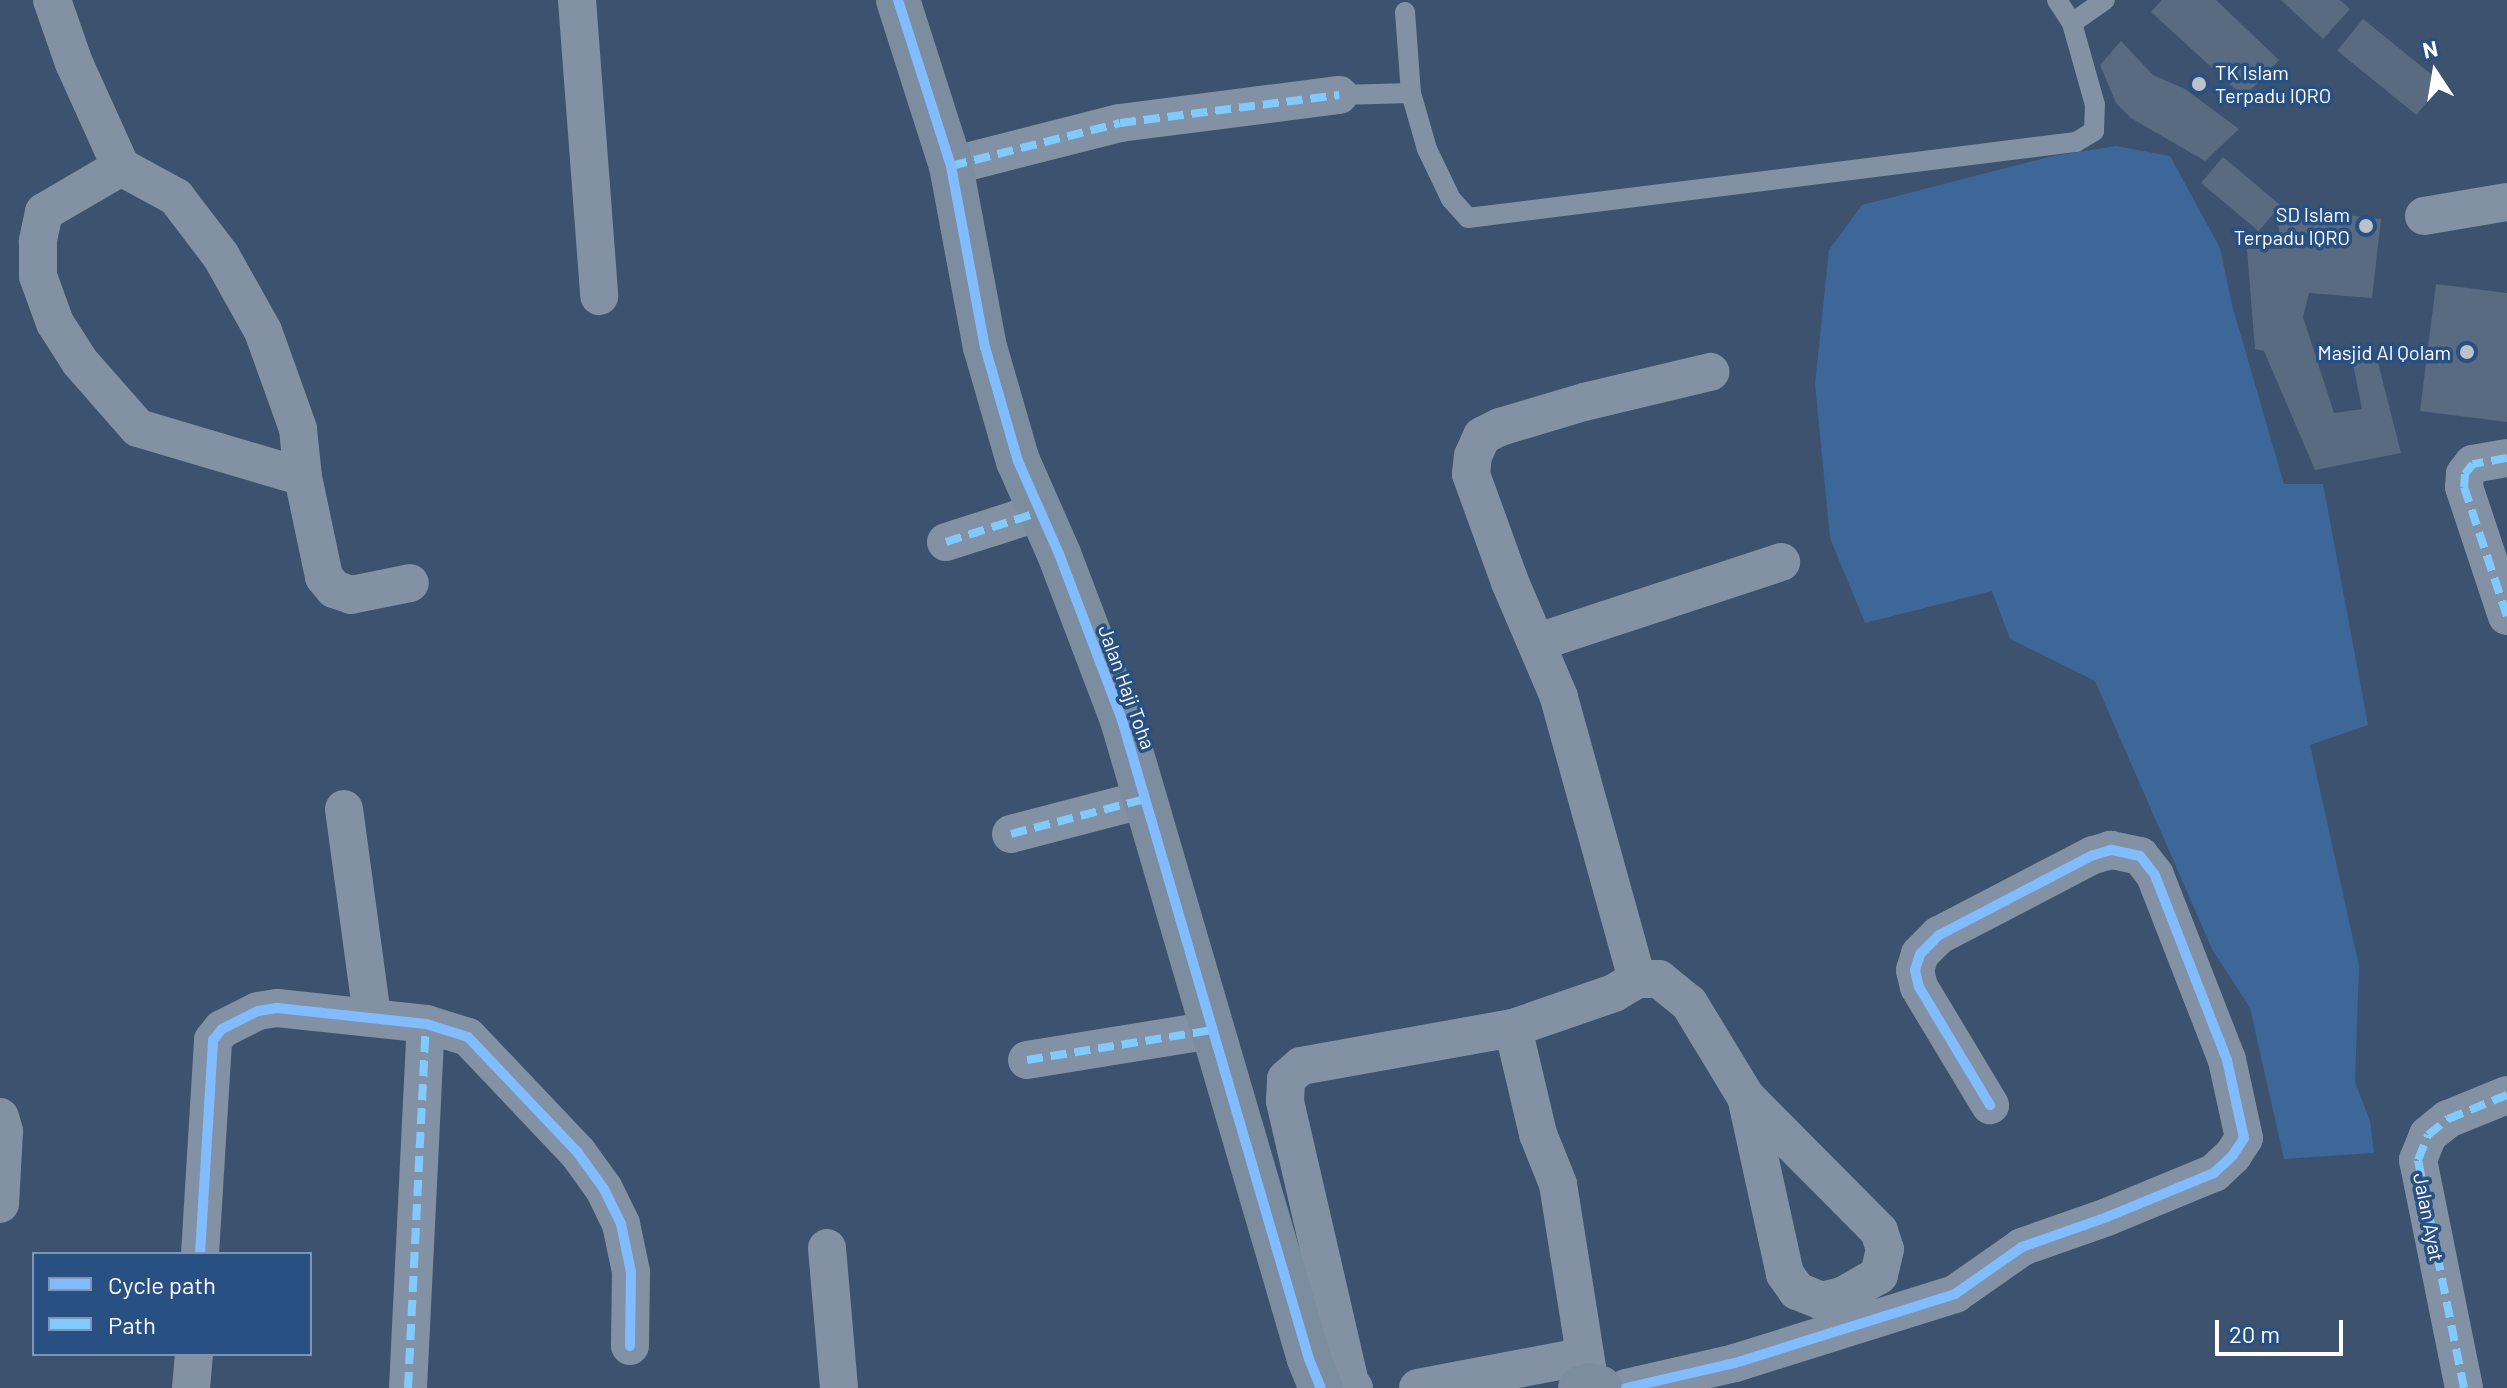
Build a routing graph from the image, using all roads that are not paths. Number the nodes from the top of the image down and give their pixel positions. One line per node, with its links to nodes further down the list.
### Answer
1 (52, 0): 11 (street)
2 (577, 0): 14 (street)
3 (898, 0): 10 (street, Jalan Haji Toha)
4 (2057, 0): 7 (lane)
5 (2105, 0): 7 (lane)
6 (1405, 12): 8 (lane)
7 (2072, 23): 8 (lane)
8 (1411, 93): 9 (lane)
9 (1339, 95): 10 (street)
10 (951, 166): 18 (street, Jalan Haji Toha)
11 (121, 167): 17 (street); 17 (street)
12 (2507, 202): 13 (street)
13 (2424, 216)
14 (599, 296)
15 (1710, 372): 23 (street)
16 (2507, 458): 22 (street)
17 (303, 477): 21 (street)
18 (1040, 512): 19 (street); 24 (street, Jalan Haji Toha)
19 (946, 542)
20 (1781, 562): 23 (street)
21 (410, 583)
22 (2507, 616)
23 (1538, 642): 27 (street)
24 (1145, 799): 26 (street); 31 (street, Jalan Haji Toha)
25 (344, 809): 28 (street)
26 (1011, 834)
27 (1637, 979): 30 (street); 33 (street)
28 (372, 1017): 29 (street); 39 (street)
29 (426, 1024): 40 (street); 44 (street)
30 (1513, 1028): 42 (street); 47 (street)
31 (1212, 1030): 32 (street); 46 (street, Jalan Haji Toha)
32 (1027, 1060)
33 (1746, 1097): 33 (street)
34 (2506, 1102): 49 (street, Jalan Ayat)
35 (1990, 1105): 42 (street)
36 (0, 1117): 37 (street)
37 (0, 1204)
38 (827, 1248): 45 (street)
39 (200, 1252)
40 (630, 1346)
41 (194, 1356): 43 (street)
42 (1596, 1381): 48 (street)
43 (191, 1388)
44 (408, 1388)
45 (839, 1388)
46 (1321, 1388)
47 (1354, 1388)
48 (1418, 1388)
49 (2464, 1388)

